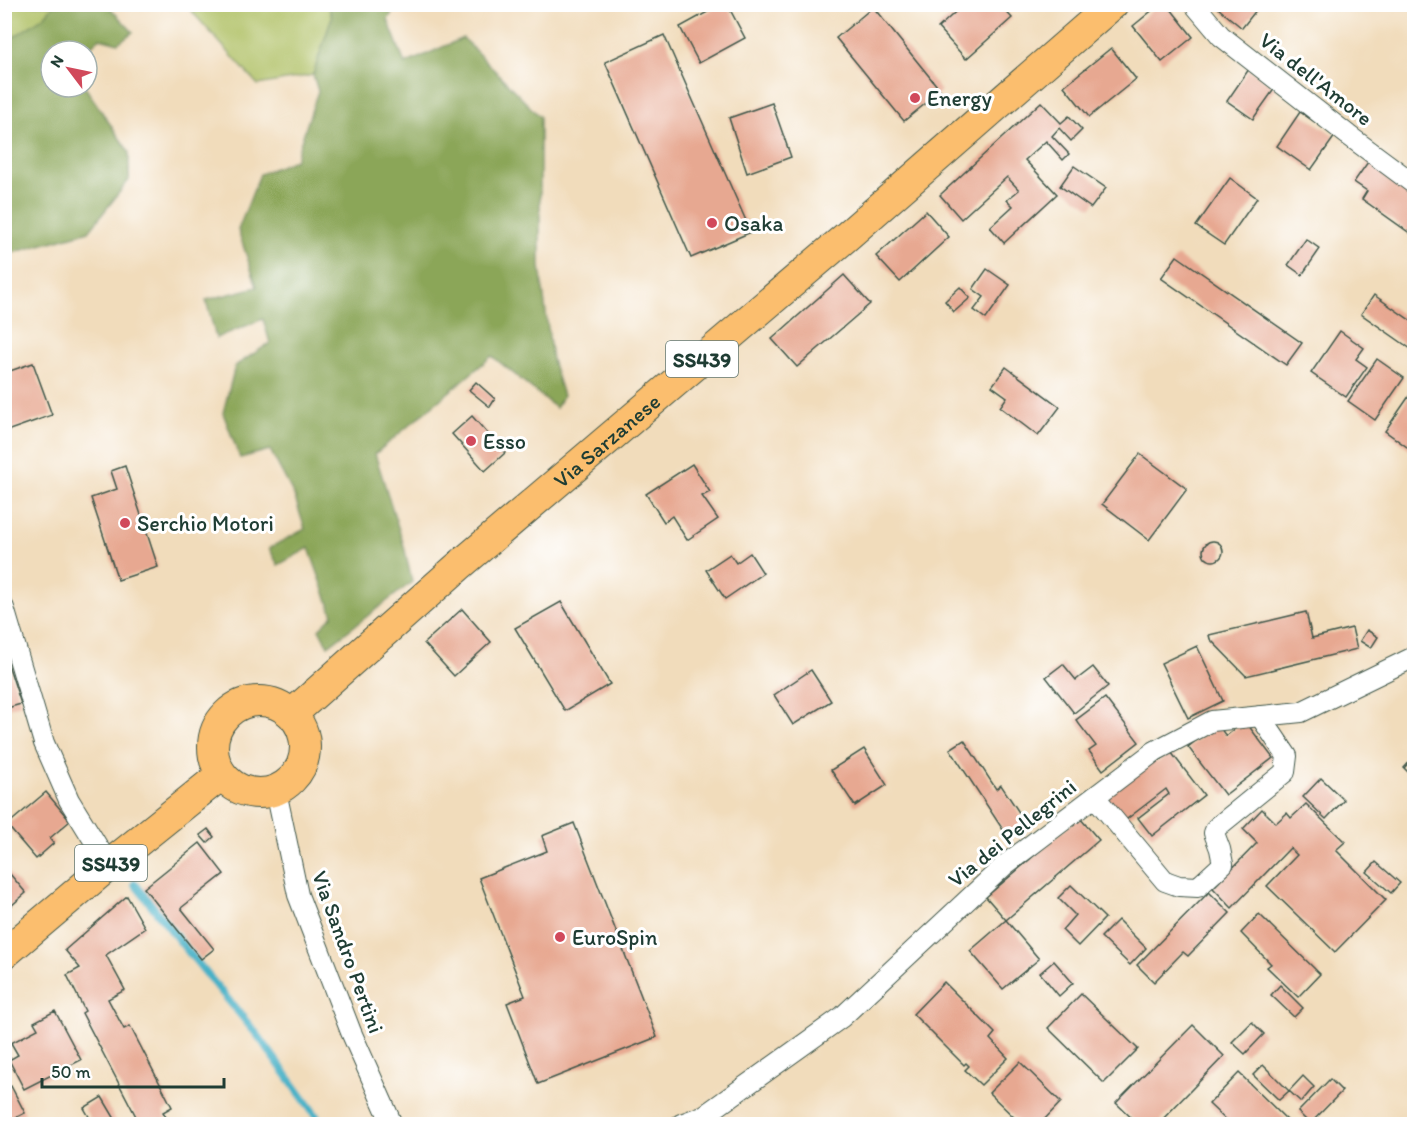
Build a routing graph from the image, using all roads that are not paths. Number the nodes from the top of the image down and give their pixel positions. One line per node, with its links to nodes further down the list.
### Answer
1 (1113, 4): 6 (main road, Via Sarzanese / SS439)
2 (1194, 4): 3 (street, Via dell'Amore)
3 (1414, 184)
4 (4, 608): 11 (street)
5 (1414, 657): 7 (street, Via dei Pellegrini)
6 (292, 714): 8 (main road); 9 (main road)
7 (1260, 716): 10 (street, Via dei Pellegrini); 10 (street)
8 (221, 775): 9 (main road); 11 (main road, SS439)
9 (276, 791): 13 (street, Via Sandro Pertini)
10 (1095, 796): 14 (street, Via dei Pellegrini)
11 (109, 865): 12 (main road, SS439)
12 (4, 954)
13 (392, 1125)
14 (681, 1125)

